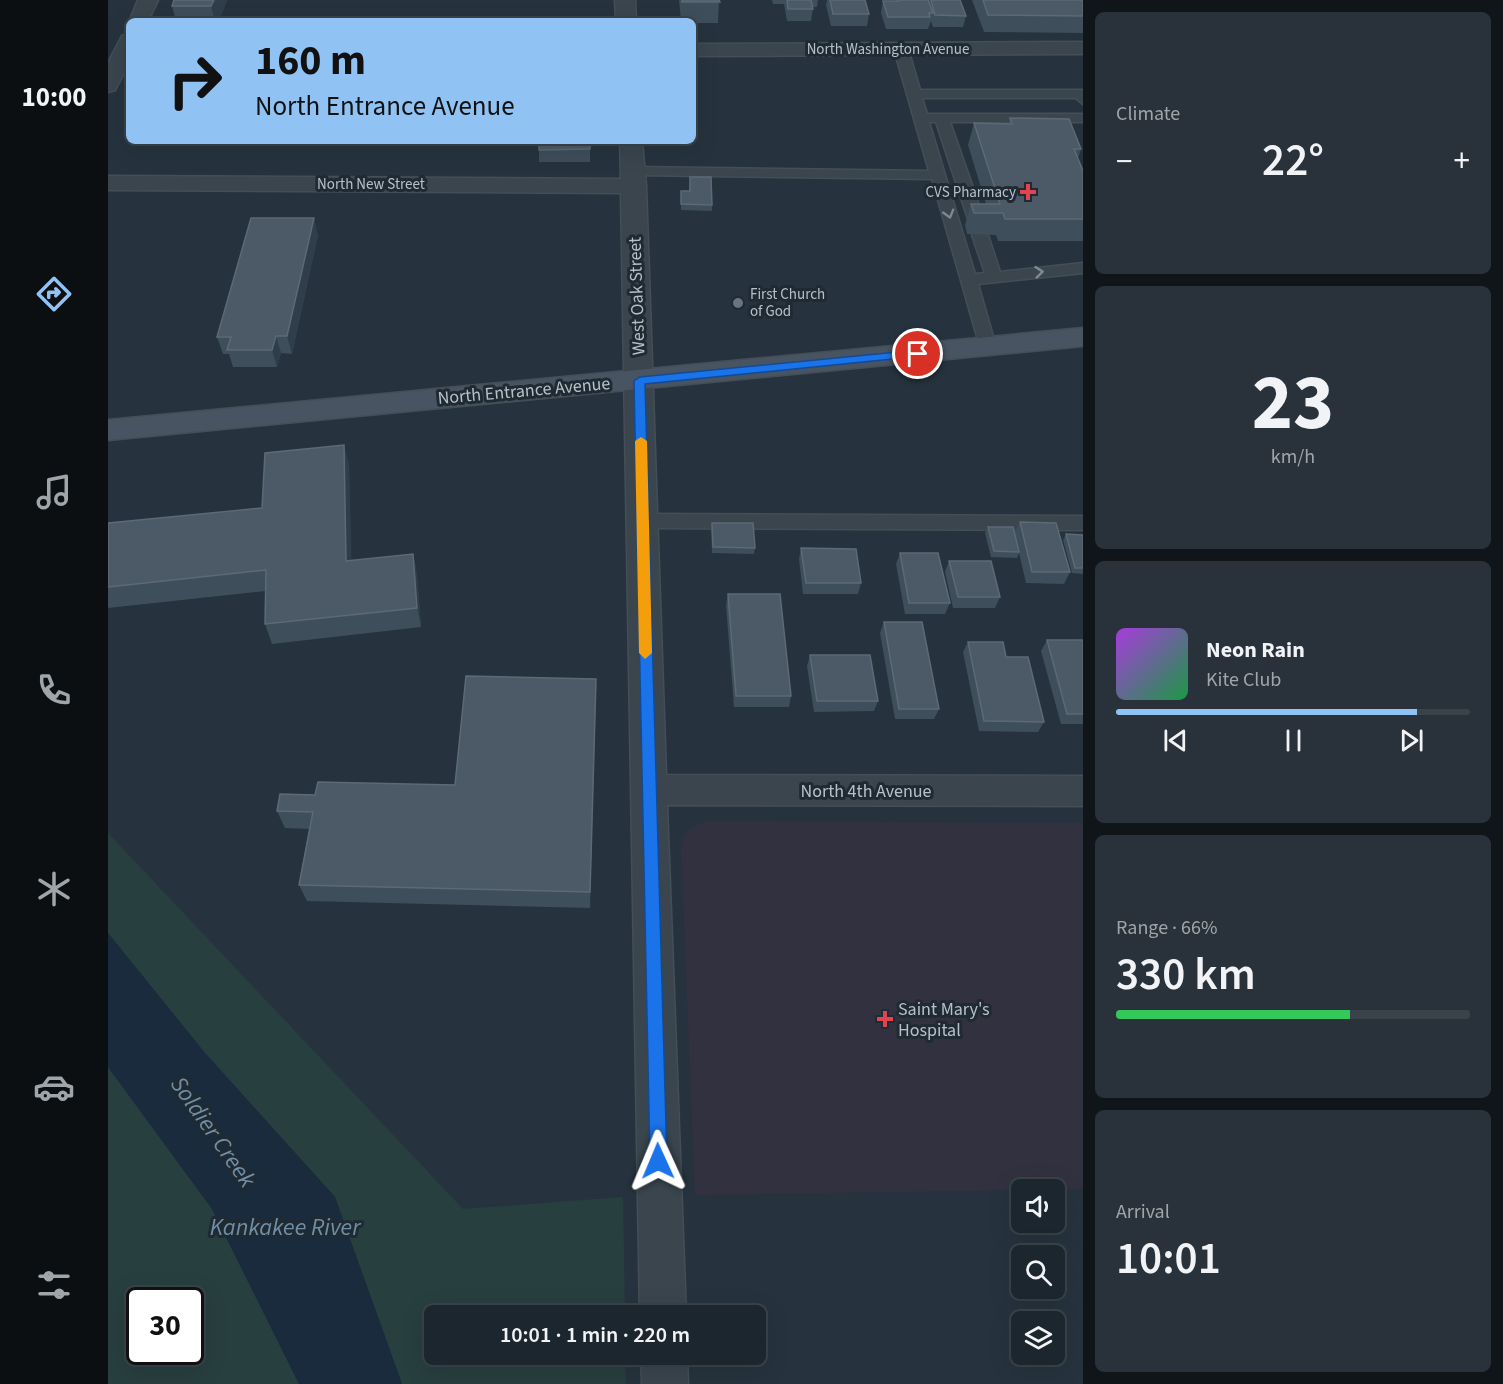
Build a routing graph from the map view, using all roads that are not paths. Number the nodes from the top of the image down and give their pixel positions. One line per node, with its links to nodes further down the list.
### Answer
1 (148, 0): 3 (street)
2 (625, 0): 4 (street)
3 (139, 18)
4 (626, 18)
5 (1083, 48): 7 (street, North Washington Avenue)
6 (122, 49): 9 (street)
7 (901, 49): 8 (street, North Washington Avenue); 10 (lane)
8 (696, 50)
9 (108, 86)
10 (914, 94): 11 (lane); 12 (lane)
11 (1083, 100)
12 (921, 118): 13 (lane); 16 (lane)
13 (942, 118): 14 (lane); 20 (lane)
14 (1083, 118)
15 (631, 144): 17 (street, West Oak Street)
16 (938, 175): 17 (lane); 21 (lane, one-way to 21)
17 (633, 178): 18 (street, North New Street); 24 (street, West Oak Street)
18 (108, 183)
19 (1083, 268): 20 (lane, one-way to 19)
20 (994, 277): 21 (lane)
21 (969, 280): 23 (lane)
22 (1083, 337): 23 (main road, North Entrance Avenue)
23 (988, 347): 24 (main road, North Entrance Avenue)
24 (640, 381): 25 (main road, North Entrance Avenue); 26 (street, West Oak Street)
25 (108, 429)
26 (642, 521): 27 (lane); 28 (street, West Oak Street)
27 (1083, 523)
28 (648, 790): 29 (street, North 4th Avenue); 30 (street, West Oak Street)
29 (1083, 791)
30 (663, 1305)
31 (664, 1365): 32 (street)
32 (665, 1384)

